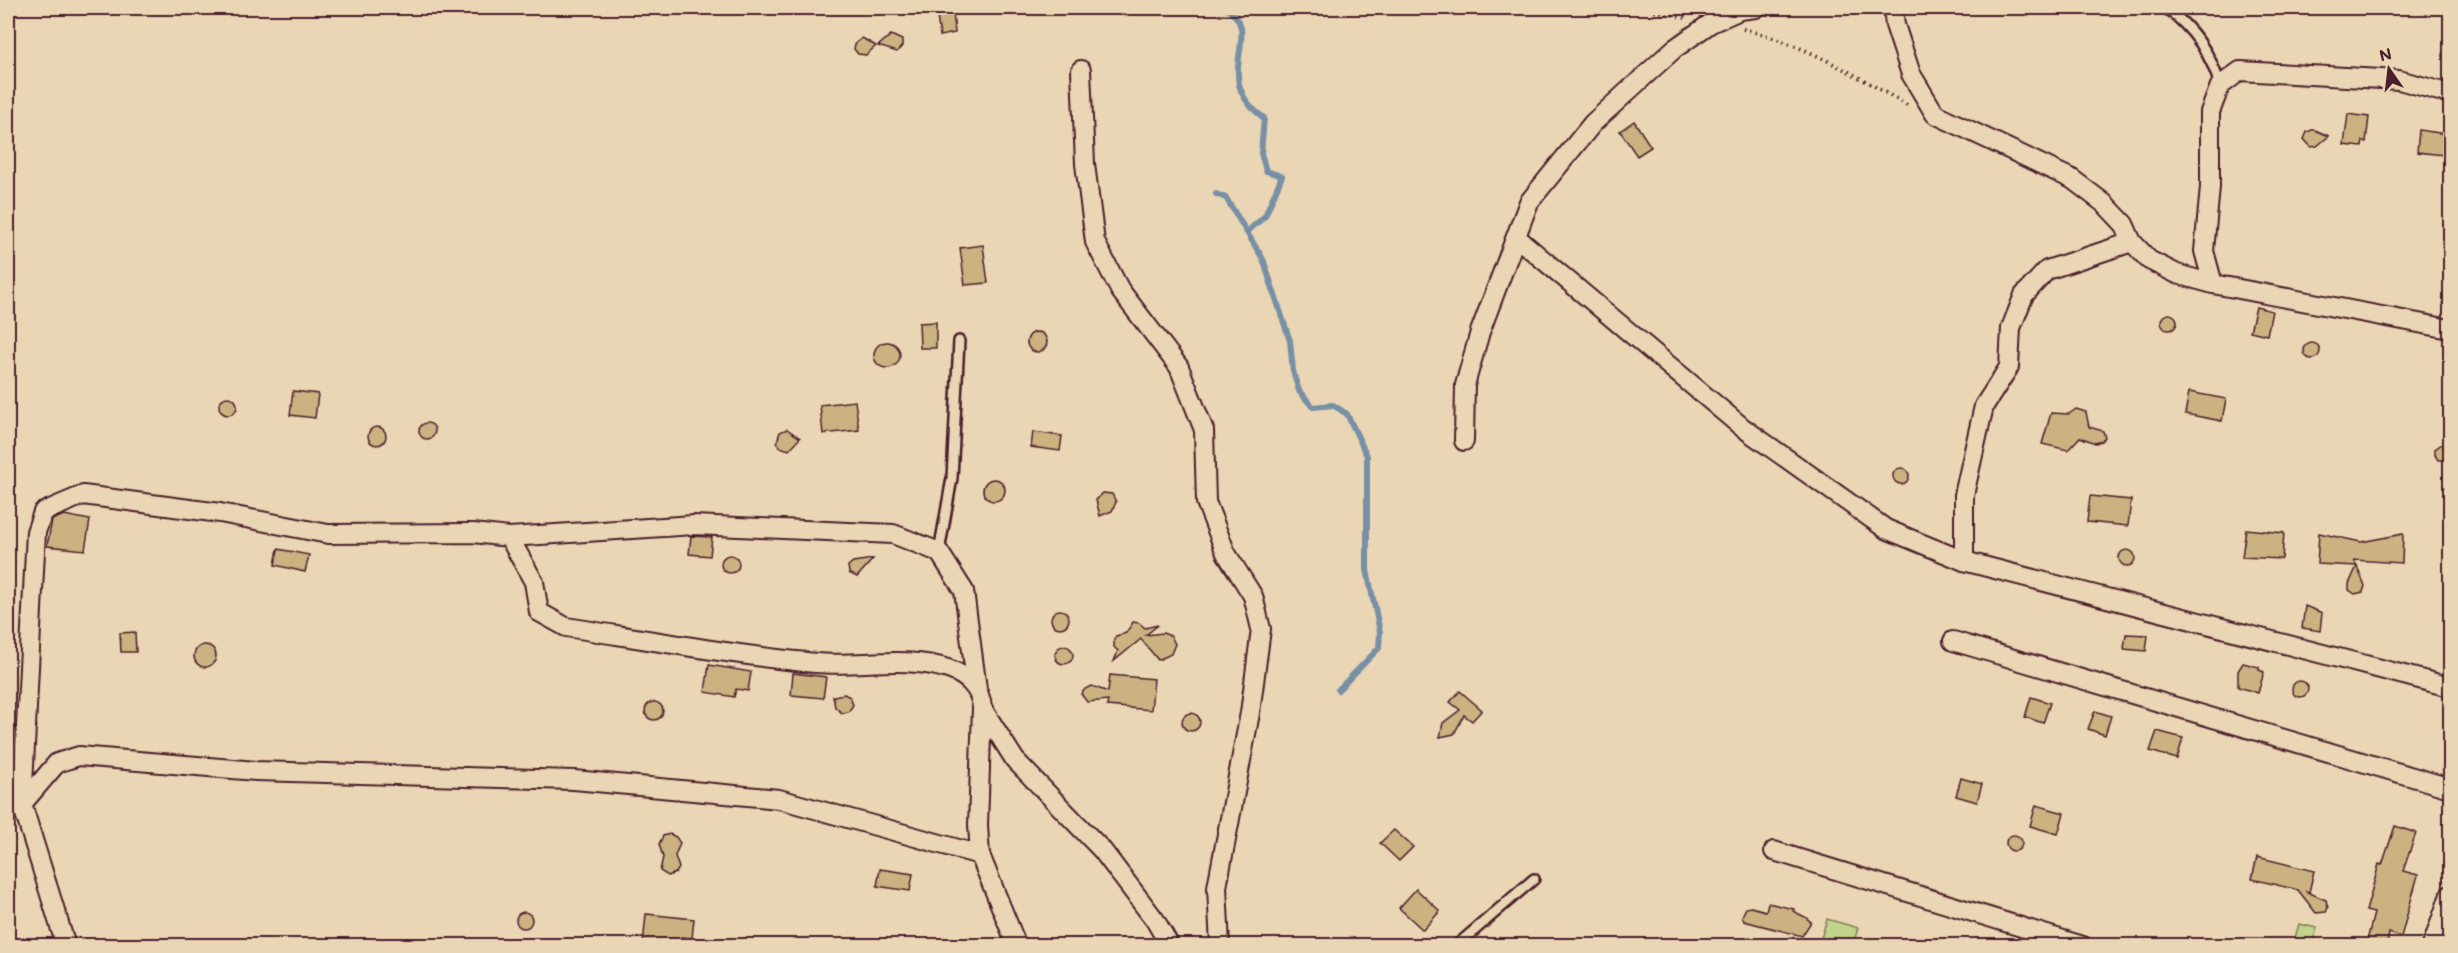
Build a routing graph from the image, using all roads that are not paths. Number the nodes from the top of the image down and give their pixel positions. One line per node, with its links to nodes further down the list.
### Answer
1 (1756, 8): 7 (street)
2 (1893, 8): 8 (street)
3 (2166, 8): 5 (lane)
4 (1081, 70): 30 (street)
5 (2220, 86): 6 (street); 9 (street)
6 (2451, 94)
7 (1516, 237): 12 (street); 15 (street)
8 (2132, 242): 9 (street); 15 (street)
9 (2213, 284): 10 (street)
10 (2451, 329)
11 (959, 341): 14 (lane)
12 (1464, 441)
13 (509, 537): 14 (street); 18 (street); 22 (street)
14 (939, 552): 18 (street)
15 (1964, 561): 17 (street)
16 (1953, 641): 20 (street)
17 (2451, 687)
18 (977, 689): 19 (street)
19 (982, 708): 24 (street); 29 (street)
20 (2451, 788)
21 (8, 792): 22 (street)
22 (22, 804): 24 (street); 27 (street)
23 (1774, 851): 32 (street)
24 (981, 855): 28 (street)
25 (1534, 879): 31 (lane)
26 (2451, 895): 33 (street)
27 (66, 945)
28 (1017, 945)
29 (1170, 945)
30 (1220, 945)
31 (1456, 945)
32 (2083, 945)
33 (2432, 945)

